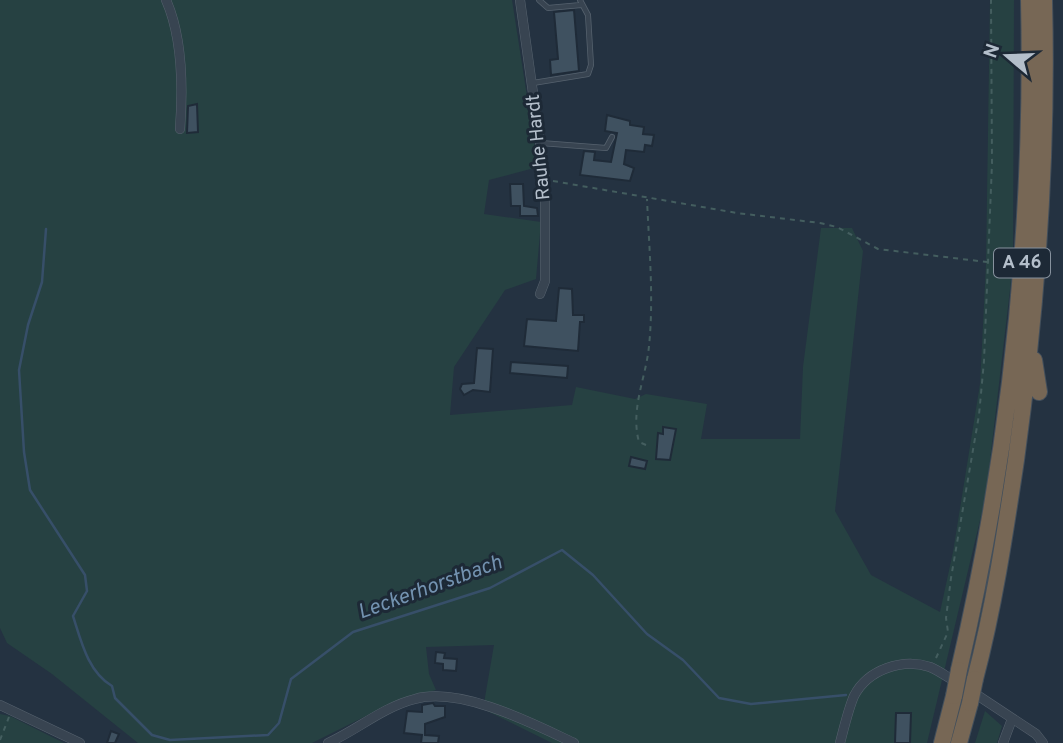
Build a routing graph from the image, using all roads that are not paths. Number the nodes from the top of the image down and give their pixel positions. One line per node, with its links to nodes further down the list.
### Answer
1 (166, 0): 8 (street)
2 (520, 0): 7 (street, Rauhe Hardt)
3 (540, 0): 6 (lane)
4 (1029, 0): 18 (highway, A 46, bridge)
5 (1044, 0): 12 (highway, A 46)
6 (580, 3): 7 (lane)
7 (532, 83): 10 (street, Rauhe Hardt)
8 (180, 129)
9 (612, 137): 10 (lane)
10 (540, 143): 11 (street, Rauhe Hardt)
11 (540, 294)
12 (1031, 340): 13 (highway); 15 (highway, A 46)
13 (1039, 392)
14 (1001, 601): 15 (highway)
15 (985, 642): 23 (highway, A 46, bridge)
16 (0, 705): 19 (street)
17 (1012, 719): 22 (street); 24 (street); 25 (street)
18 (942, 740)
19 (80, 743)
20 (328, 743): 21 (street)
21 (574, 743)
22 (840, 743)
23 (959, 743)
24 (1003, 743)
25 (1043, 743)

